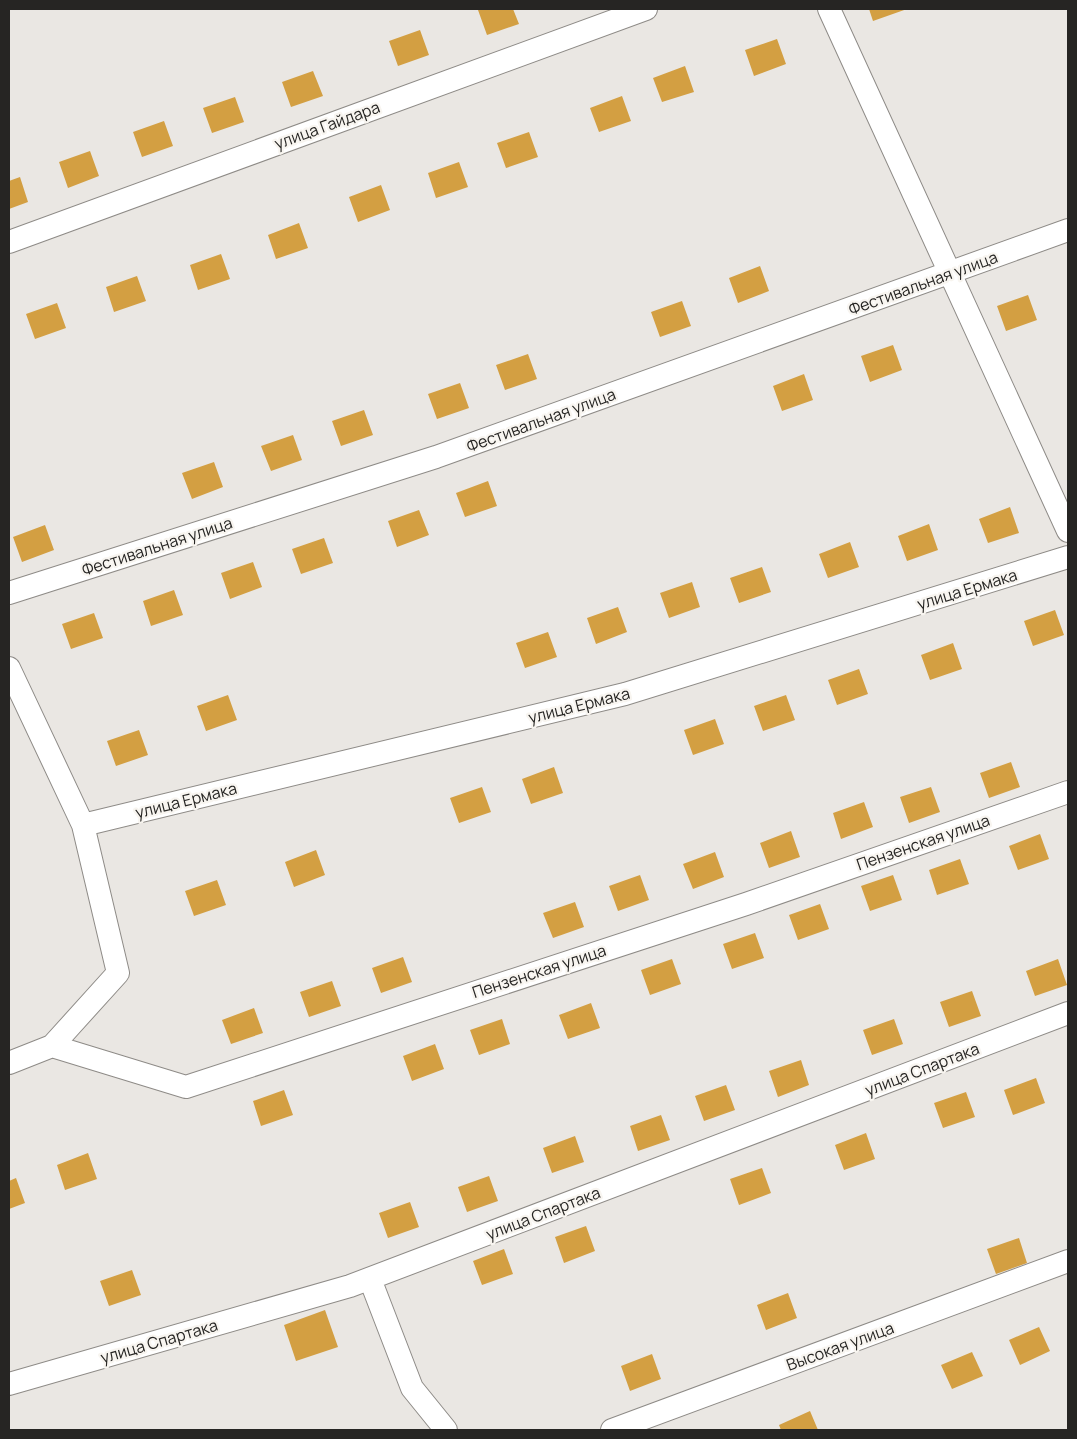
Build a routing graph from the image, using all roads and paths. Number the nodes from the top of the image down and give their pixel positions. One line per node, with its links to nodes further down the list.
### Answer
1 (646, 9): 4 (street, улица Гайдара)
2 (828, 9): 5 (street)
3 (1068, 230): 5 (street, Фестивальная улица)
4 (9, 242)
5 (951, 273): 6 (street); 8 (street, Фестивальная улица)
6 (1068, 531)
7 (1068, 558): 11 (street, улица Ермака)
8 (9, 593)
9 (9, 668): 11 (street)
10 (1068, 792): 13 (street, Пензенская улица)
11 (83, 825): 13 (street)
12 (1068, 1013): 16 (street, улица Спартака)
13 (52, 1046): 14 (street)
14 (9, 1063)
15 (1068, 1261): 19 (street, Высокая улица)
16 (370, 1279): 17 (street, улица Спартака); 18 (street)
17 (9, 1384)
18 (446, 1430)
19 (612, 1430)

